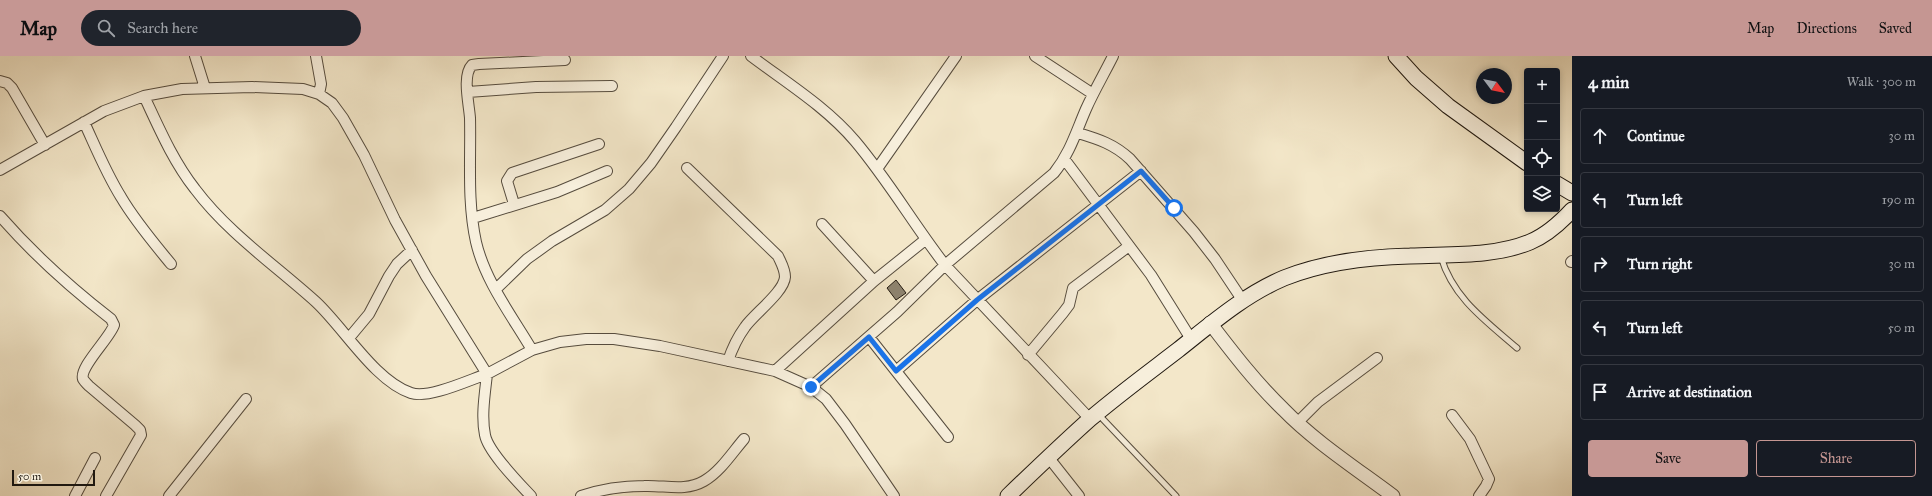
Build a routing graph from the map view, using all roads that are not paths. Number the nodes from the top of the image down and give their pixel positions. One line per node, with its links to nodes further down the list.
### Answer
1 (195, 56): 13 (street)
2 (316, 56): 15 (street)
3 (723, 56): 44 (street)
4 (956, 56): 25 (street)
5 (1035, 56): 16 (street)
6 (1113, 56): 16 (street)
7 (1396, 56): 23 (main road)
8 (758, 58): 25 (street)
9 (516, 59): 10 (street); 14 (street)
10 (565, 60)
11 (0, 81): 21 (street)
12 (612, 86): 14 (street)
13 (205, 88): 15 (street); 17 (street)
14 (468, 92): 35 (street)
15 (319, 94): 39 (street)
16 (1093, 94): 19 (street)
17 (144, 96): 18 (street); 49 (street)
18 (84, 122): 21 (street); 41 (street)
19 (1078, 132): 22 (street); 28 (street)
20 (599, 144): 31 (street)
21 (45, 145): 26 (street)
22 (1065, 160): 32 (street); 42 (street)
23 (1524, 161)
24 (687, 168): 55 (street)
25 (877, 169): 37 (street)
26 (0, 170)
27 (607, 171): 31 (street)
28 (1141, 171): 32 (street); 46 (street)
29 (1560, 186): 30 (main road)
30 (1572, 193)
31 (514, 204): 35 (street)
32 (1098, 204): 38 (street); 45 (street)
33 (1572, 210): 40 (main road)
34 (0, 216): 69 (street)
35 (473, 218): 44 (street)
36 (822, 224): 43 (street)
37 (925, 240): 42 (street); 43 (street)
38 (1129, 246): 50 (street); 53 (street)
39 (412, 250): 49 (street); 58 (street)
40 (1440, 256): 46 (main road); 51 (lane)
41 (171, 264)
42 (945, 265): 45 (street); 48 (street)
43 (874, 281): 56 (street)
44 (496, 290): 52 (street)
45 (977, 300): 53 (street); 57 (street)
46 (1242, 301): 47 (main road)
47 (1210, 323): 50 (main road); 63 (street)
48 (869, 337): 57 (street); 59 (street)
49 (349, 338): 58 (street)
50 (1192, 339): 62 (main road)
51 (1517, 348)
52 (532, 350): 55 (street); 58 (street)
53 (1028, 355): 62 (street)
54 (1377, 358): 63 (street)
55 (728, 361): 56 (street)
56 (774, 371): 59 (street)
57 (896, 371): 64 (street)
58 (487, 374): 71 (street)
59 (811, 387): 73 (street)
60 (246, 399): 70 (street)
61 (1452, 415): 78 (street)
62 (1094, 416): 67 (main road); 76 (lane)
63 (1298, 422): 77 (street)
64 (948, 437)
65 (744, 439): 72 (street)
66 (96, 458): 68 (street)
67 (1049, 458): 74 (main road); 75 (street)
68 (75, 496)
69 (106, 496)
70 (170, 496)
71 (532, 496)
72 (581, 496)
73 (894, 496)
74 (1008, 496)
75 (1080, 496)
76 (1176, 496)
77 (1393, 496)
78 (1479, 496)

